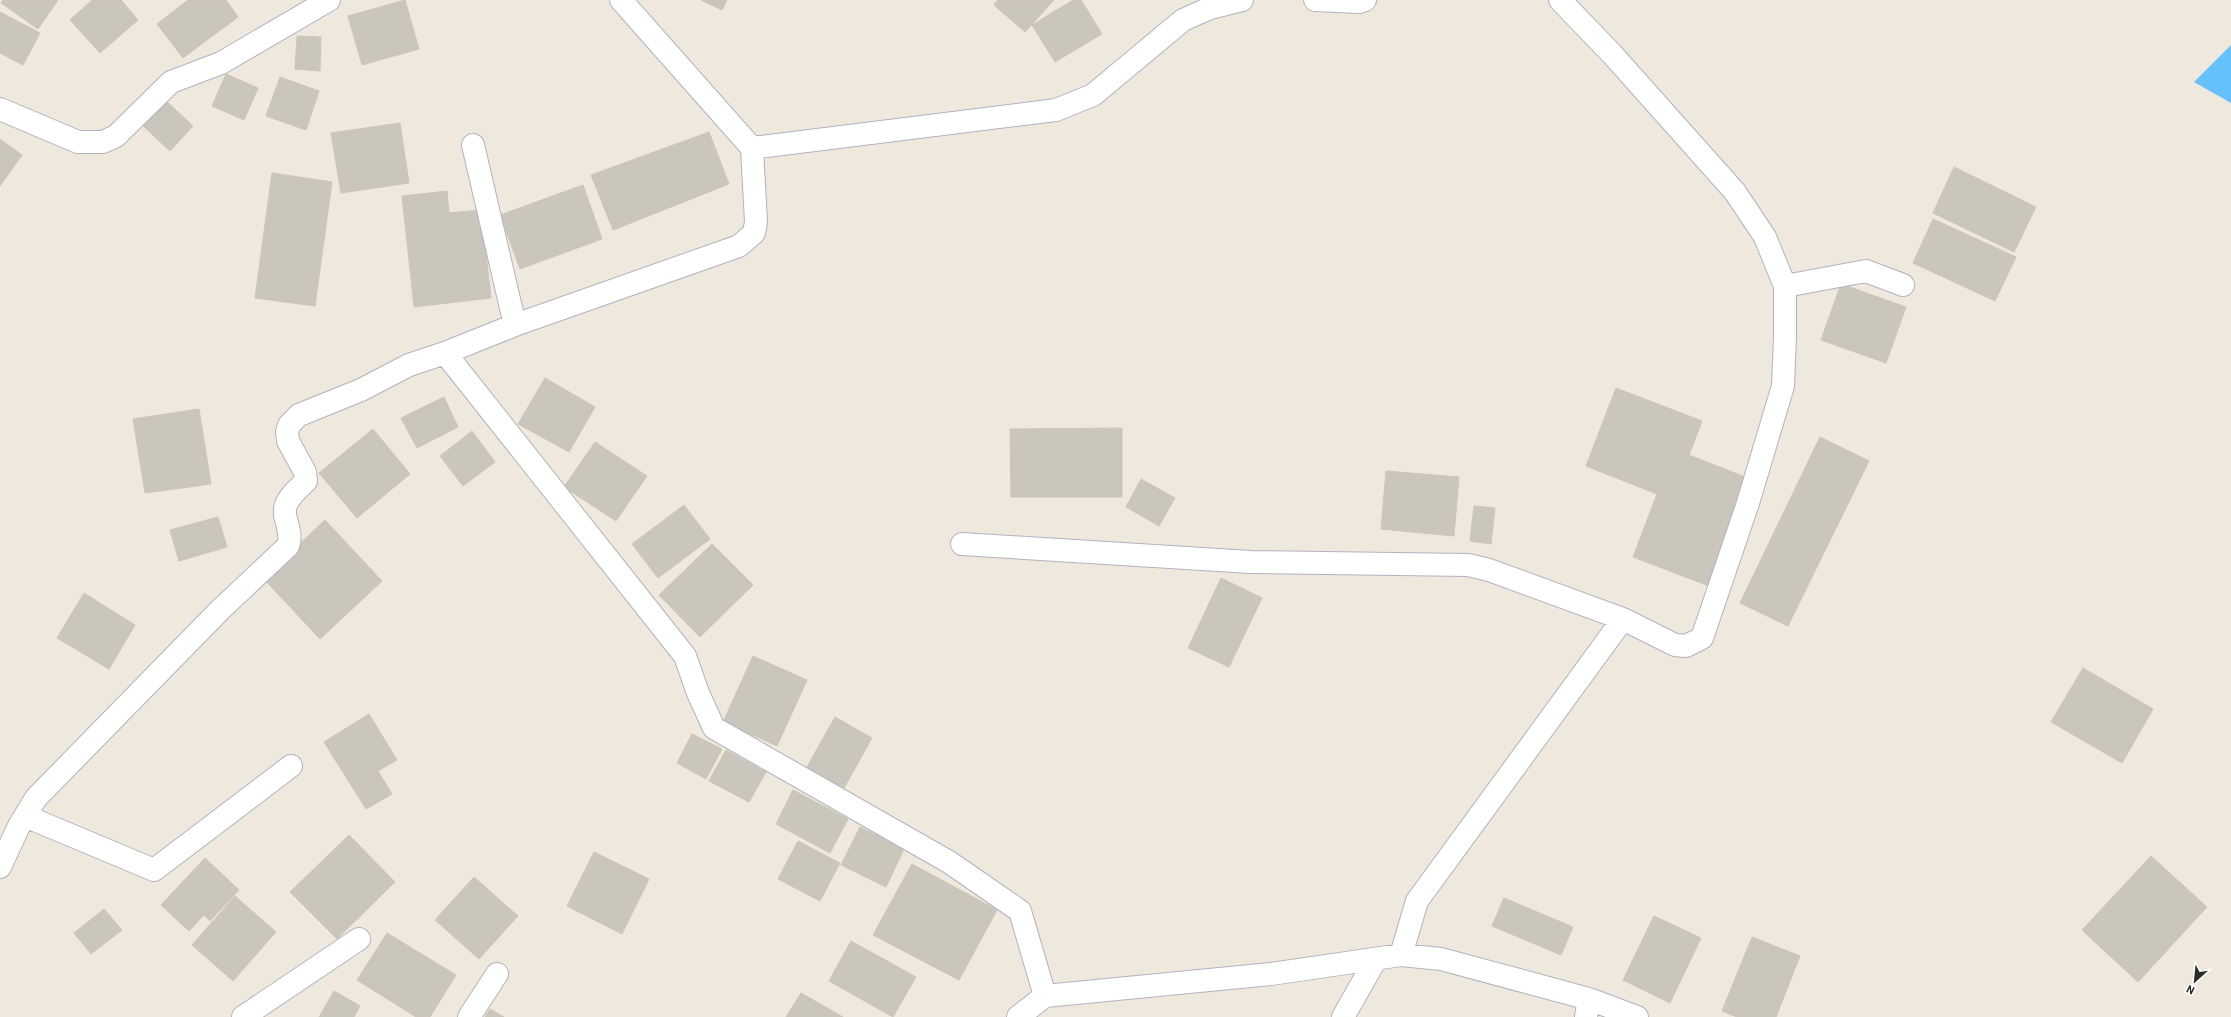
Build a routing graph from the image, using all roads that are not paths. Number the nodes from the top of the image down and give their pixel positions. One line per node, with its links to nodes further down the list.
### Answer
1 (329, 0): 7 (street)
2 (621, 0): 9 (street)
3 (1242, 0): 9 (street)
4 (1315, 0): 5 (street)
5 (1365, 0)
6 (1560, 0): 11 (street)
7 (0, 109)
8 (473, 145): 12 (street)
9 (752, 148): 12 (street)
10 (1903, 285): 11 (street)
11 (1784, 286): 15 (street)
12 (515, 325): 13 (street)
13 (445, 353): 17 (street); 23 (street)
14 (962, 544): 15 (street)
15 (1623, 618): 20 (street)
16 (291, 766): 17 (street)
17 (25, 816): 18 (street)
18 (0, 867)
19 (359, 939): 25 (street)
20 (1401, 955): 21 (street); 24 (street)
21 (1376, 959): 23 (street); 28 (street)
22 (497, 974): 26 (street)
23 (1045, 996): 27 (street)
24 (1588, 1008): 29 (street)
25 (243, 1017)
26 (469, 1017)
27 (1018, 1017)
28 (1343, 1017)
29 (1637, 1017)

